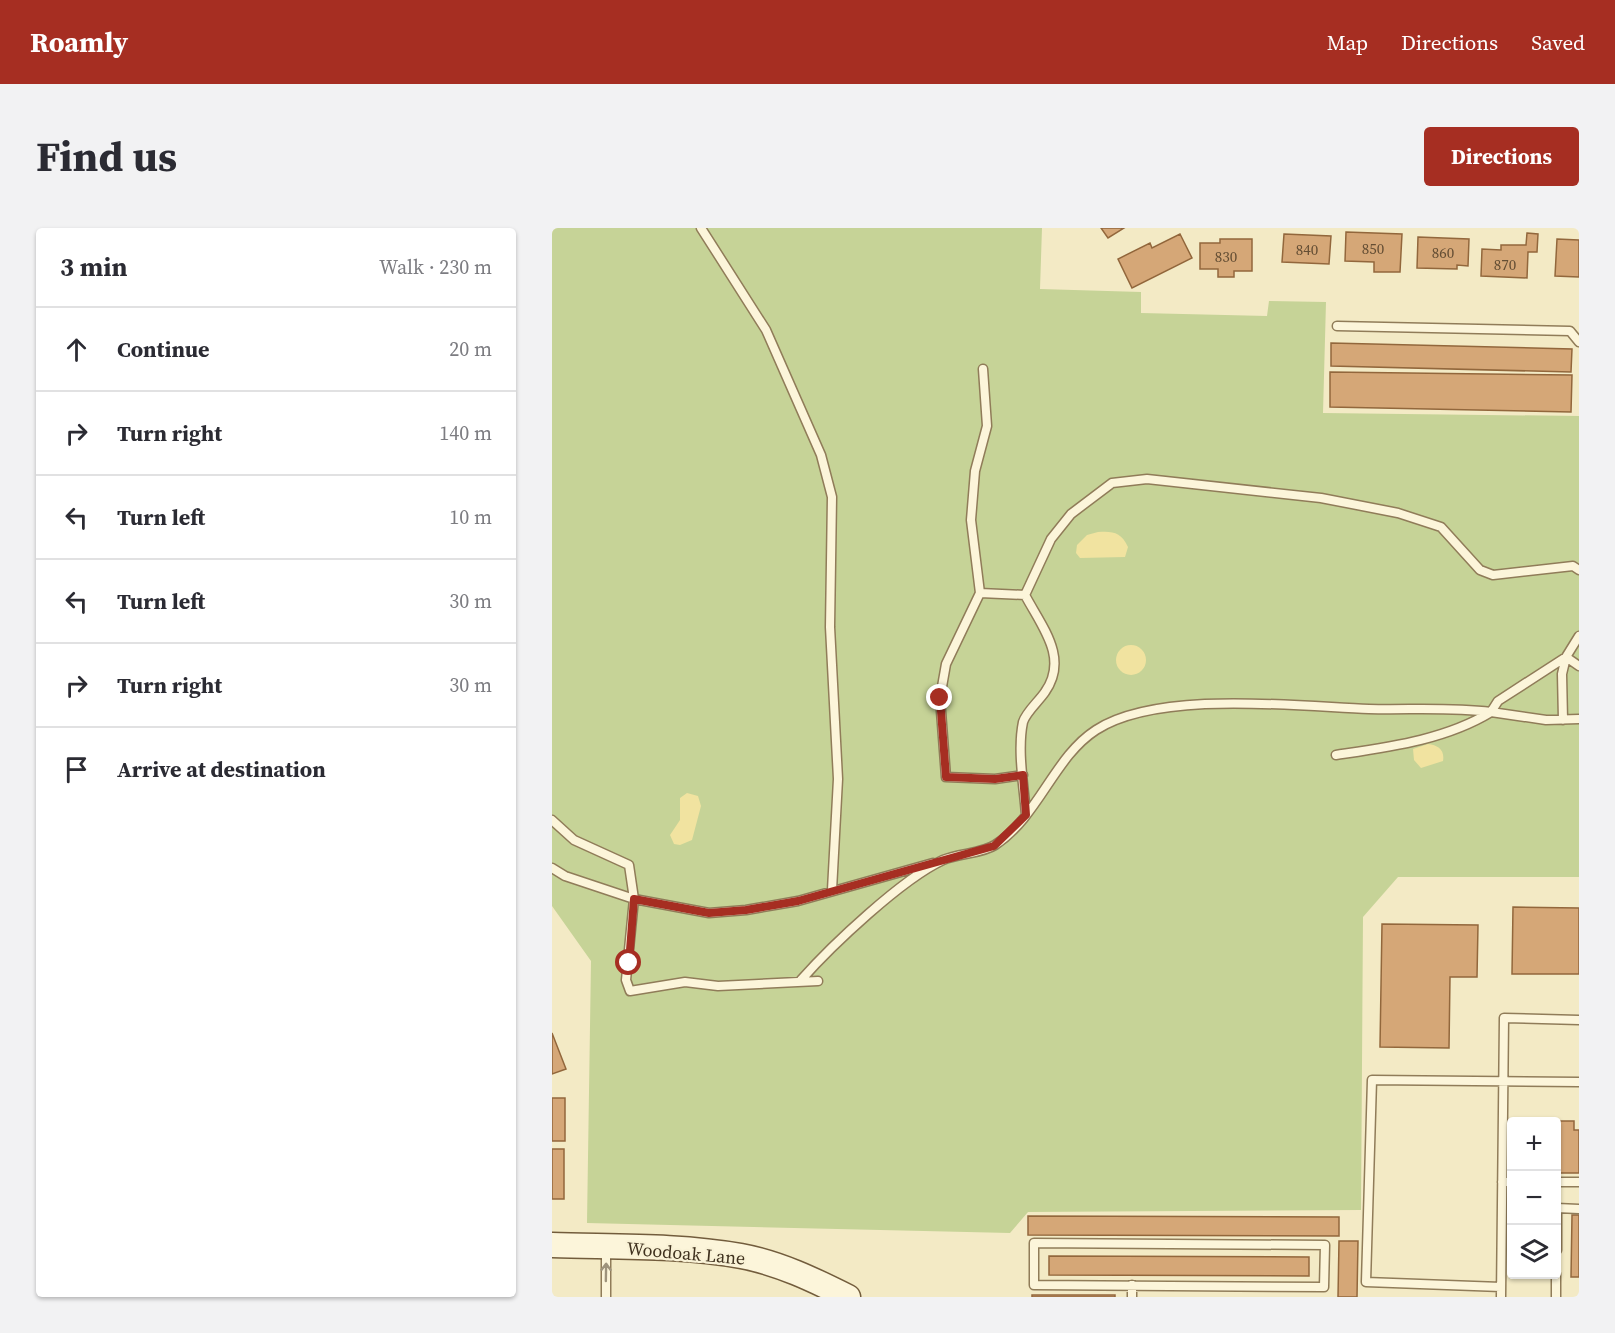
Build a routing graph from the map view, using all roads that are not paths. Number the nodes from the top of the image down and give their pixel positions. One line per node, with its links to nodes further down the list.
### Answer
1 (701, 228): 20 (lane)
2 (1337, 326): 3 (lane)
3 (1579, 342)
4 (983, 369): 6 (lane)
5 (1579, 570): 7 (lane)
6 (980, 593): 7 (lane); 15 (lane)
7 (1025, 595): 15 (lane)
8 (1579, 636): 9 (lane)
9 (1566, 657): 10 (lane); 11 (lane); 13 (lane)
10 (1579, 666)
11 (1491, 712): 13 (lane); 14 (lane); 16 (lane)
12 (1579, 719): 13 (lane)
13 (1563, 720)
14 (1336, 755)
15 (1023, 775): 16 (lane)
16 (1026, 815): 18 (lane)
17 (552, 820): 21 (lane)
18 (943, 860): 20 (lane); 22 (lane)
19 (552, 868): 21 (lane)
20 (832, 890): 21 (lane)
21 (634, 899): 22 (lane)
22 (801, 980): 23 (lane)
23 (818, 981)
24 (1579, 1020): 26 (lane)
25 (1579, 1082): 26 (lane)
26 (1502, 1083): 27 (lane); 38 (lane)
27 (1502, 1182): 28 (lane); 38 (lane)
28 (1507, 1182)
29 (1561, 1182): 30 (lane)
30 (1579, 1182)
31 (1579, 1209): 32 (lane)
32 (1557, 1225)
33 (552, 1245): 34 (street, Woodoak Lane)
34 (606, 1247): 37 (street, Woodoak Lane); 39 (lane, one-way to 34)
35 (1556, 1279): 42 (lane)
36 (1132, 1285): 36 (lane); 41 (lane)
37 (821, 1290): 40 (street, Woodoak Lane)
38 (1501, 1292)
39 (606, 1297)
40 (848, 1297)
41 (1132, 1297)
42 (1556, 1297)

